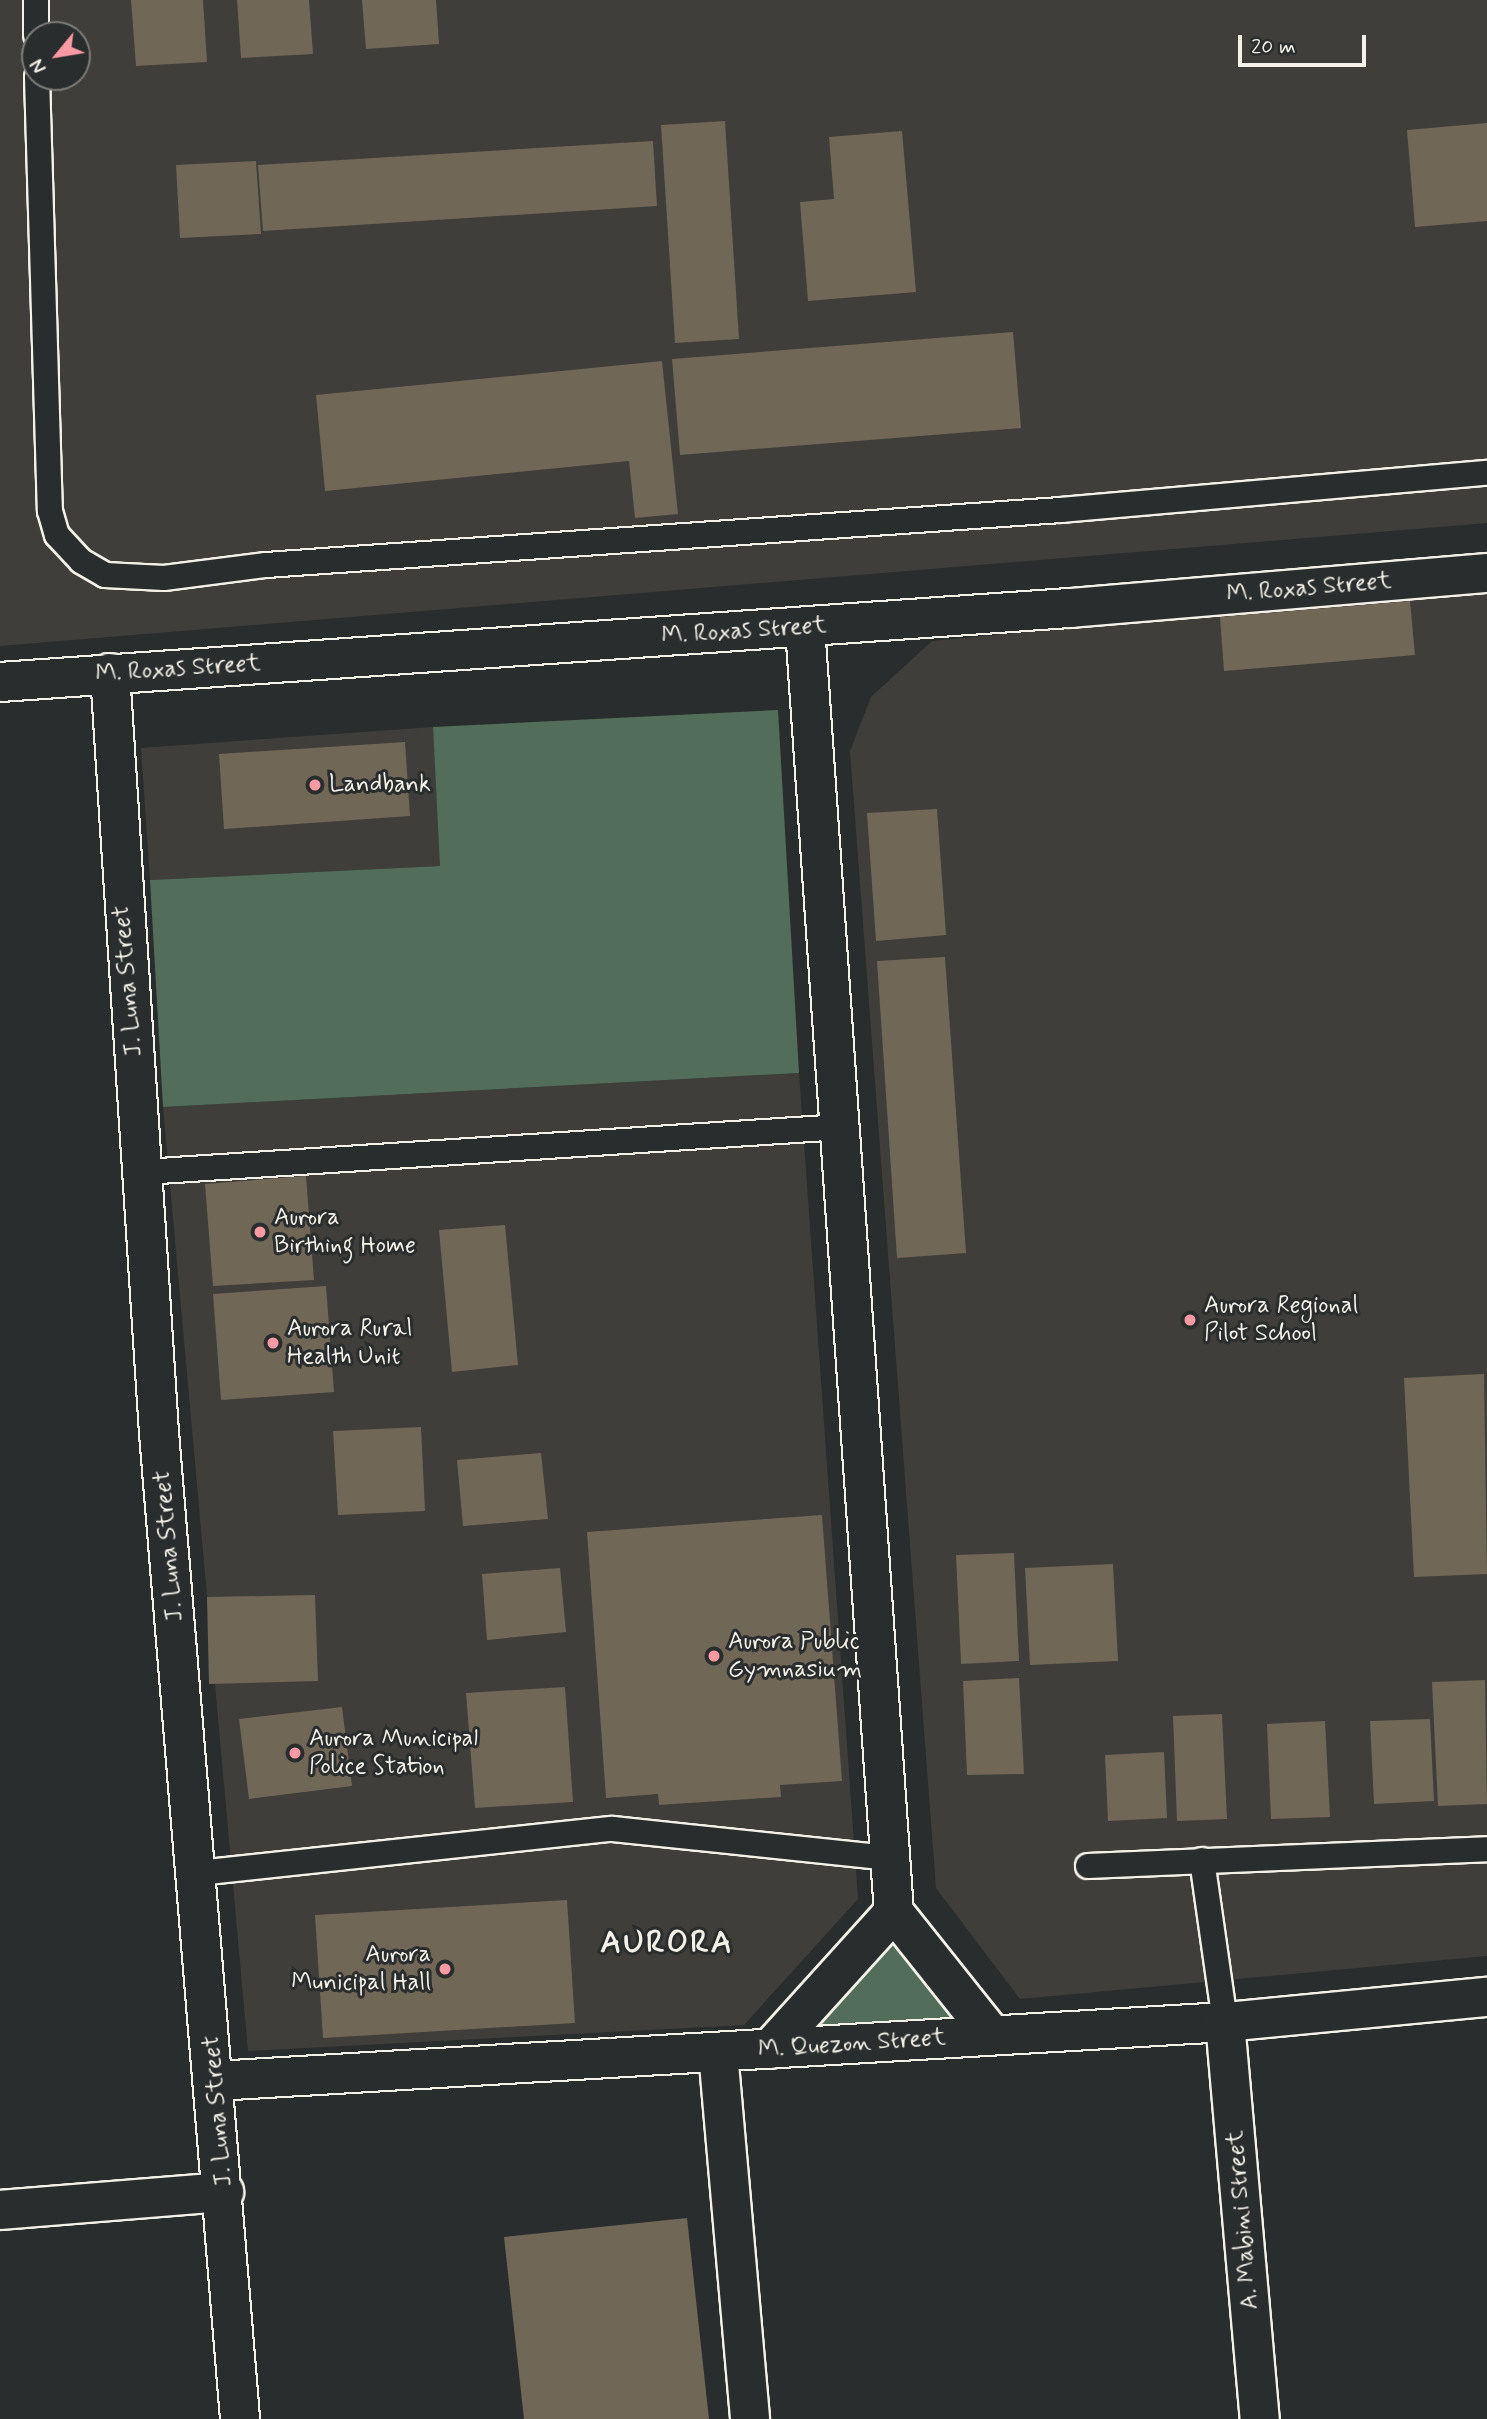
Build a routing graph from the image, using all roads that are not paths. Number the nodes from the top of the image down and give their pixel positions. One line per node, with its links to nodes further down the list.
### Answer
1 (36, 0): 2 (lane)
2 (36, 21)
3 (37, 91): 4 (lane)
4 (1487, 473)
5 (1487, 573): 6 (street, M. Roxas Street)
6 (805, 627): 7 (street, M. Roxas Street); 9 (street)
7 (110, 673): 8 (street, M. Roxas Street); 10 (street, J. Luna Street)
8 (0, 682)
9 (841, 1127): 10 (lane); 12 (street)
10 (144, 1172): 15 (street, J. Luna Street)
11 (1487, 1849): 13 (lane)
12 (890, 1858): 15 (lane); 16 (street)
13 (1202, 1860): 14 (lane); 18 (lane)
14 (1088, 1866)
15 (198, 1873): 22 (street, J. Luna Street)
16 (894, 1912): 19 (street); 20 (street)
17 (1487, 1997): 18 (street, M. Quezon Street)
18 (1225, 2022): 19 (street, M. Quezon Street); 27 (street, A. Mabini Street)
19 (992, 2035): 20 (street, M. Quezon Street)
20 (770, 2049): 21 (street, M. Quezon Street)
21 (718, 2052): 22 (street, M. Quezon Street); 26 (street)
22 (215, 2081): 23 (street, J. Luna Street)
23 (224, 2192): 24 (street); 25 (street, J. Luna Street)
24 (0, 2210)
25 (240, 2419)
26 (750, 2419)
27 (1260, 2419)

